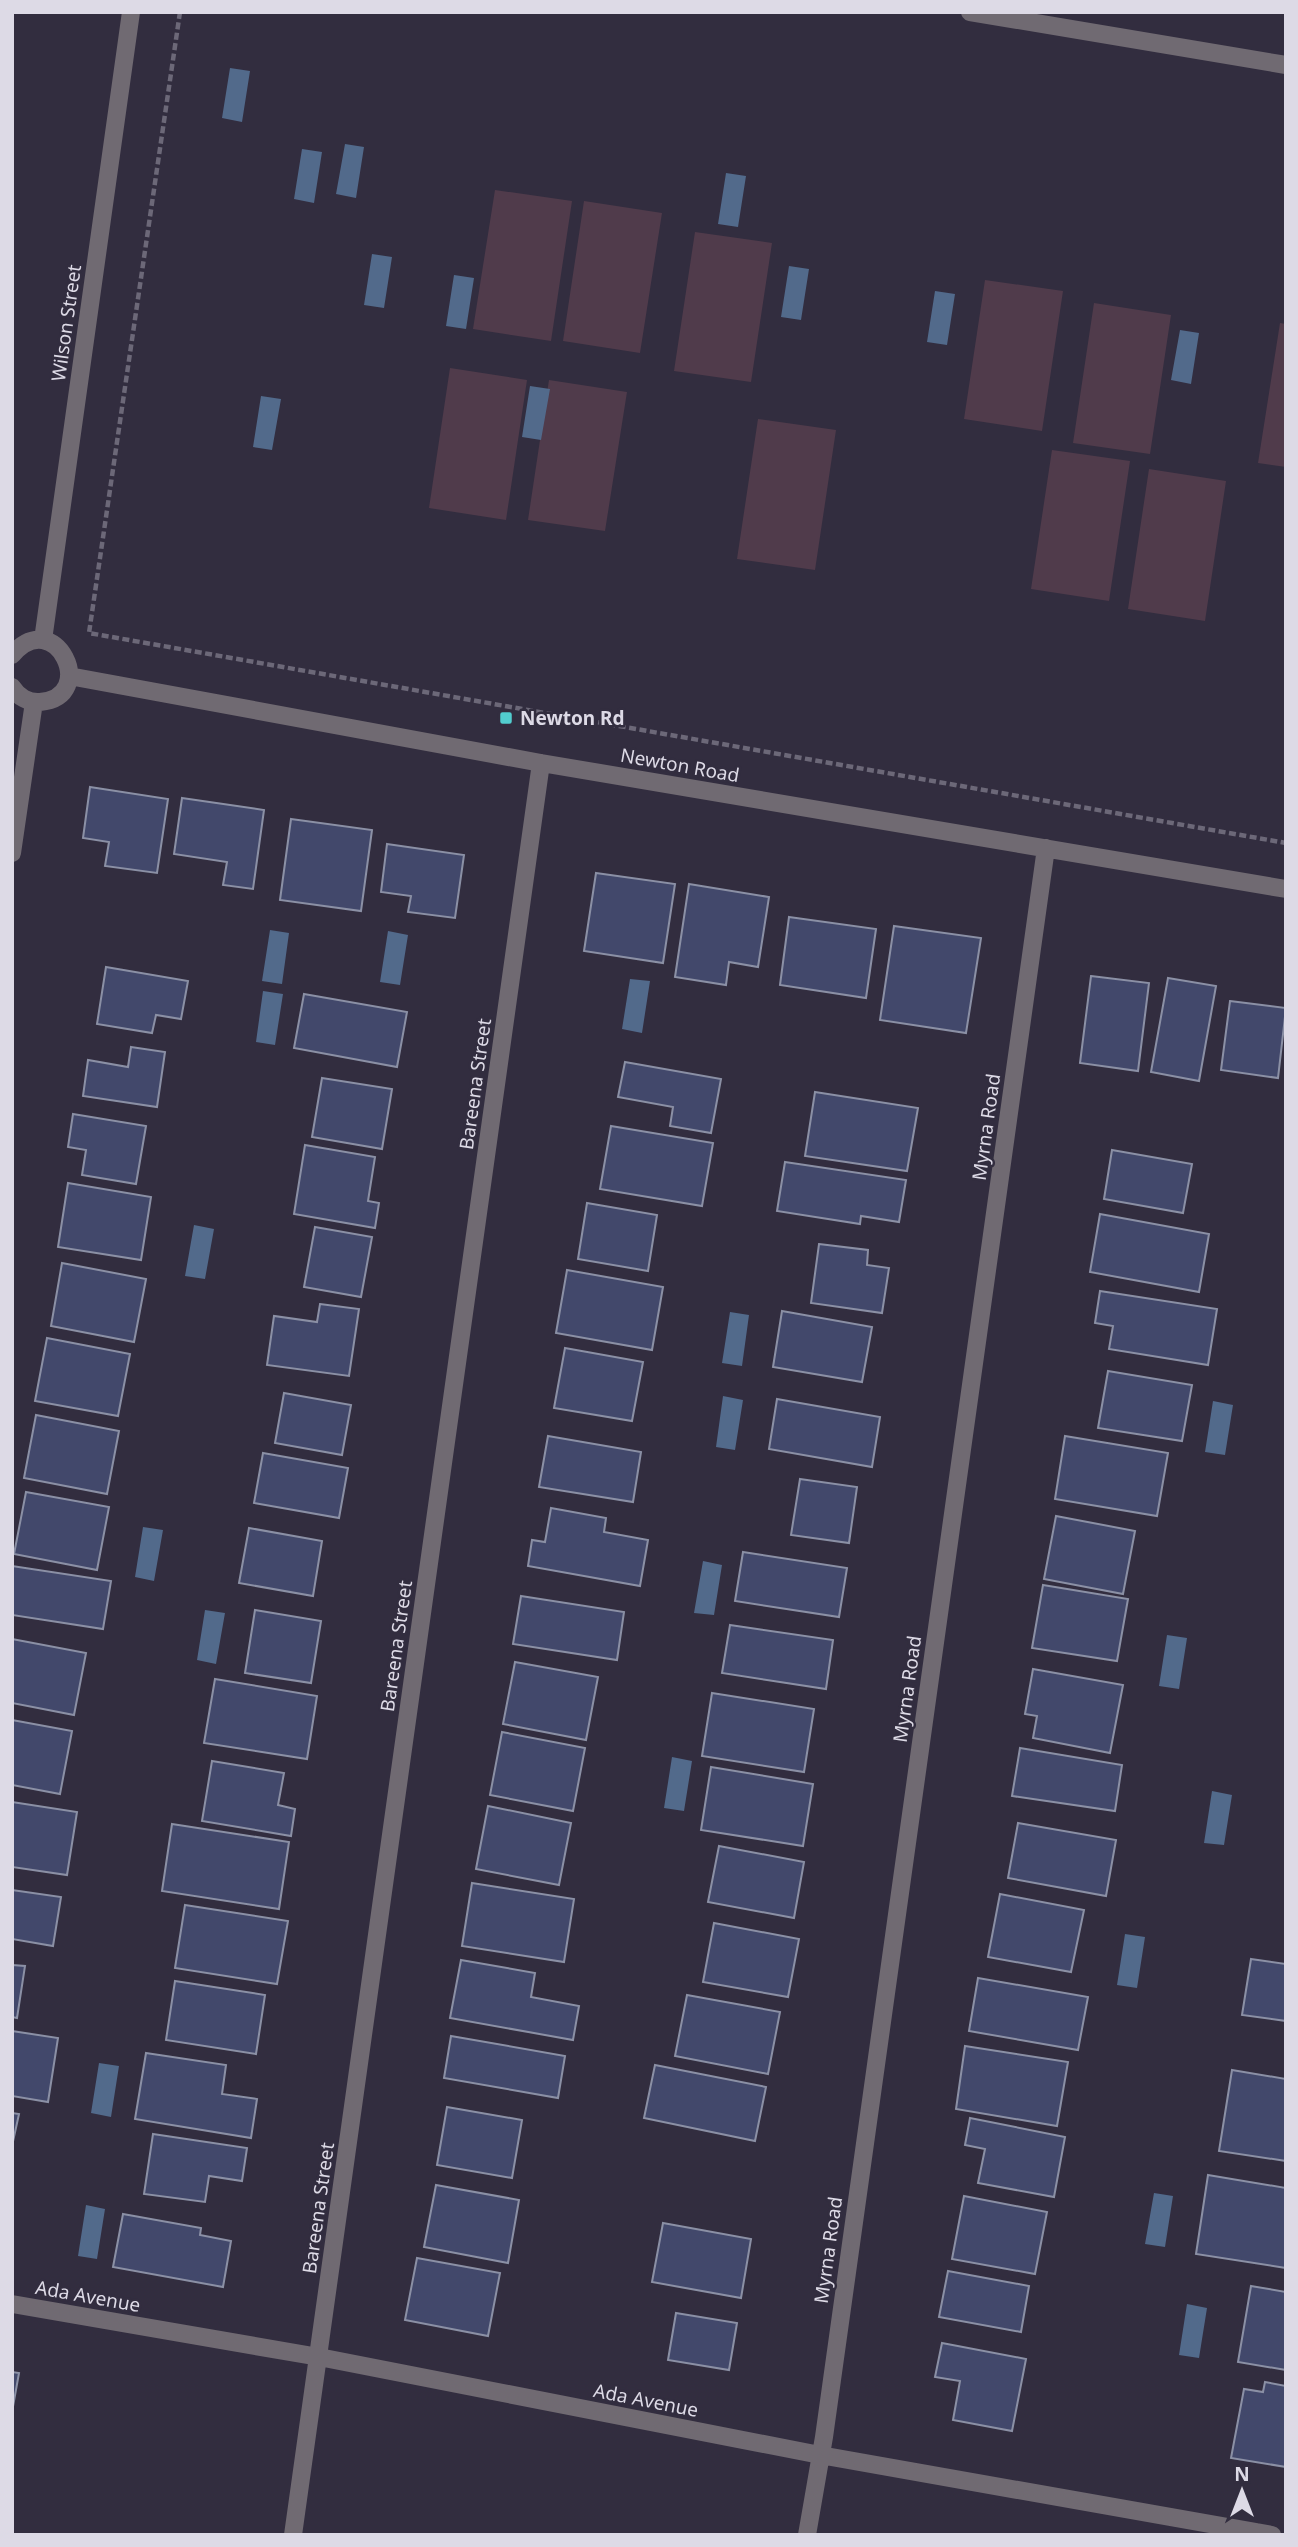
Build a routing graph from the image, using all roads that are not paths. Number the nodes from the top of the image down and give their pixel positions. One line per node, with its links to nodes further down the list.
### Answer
1 (131, 12): 4 (street, Wilson Street)
2 (970, 12): 3 (street)
3 (1286, 65)
4 (43, 640): 5 (street); 6 (street)
5 (12, 655)
6 (69, 676): 8 (street); 9 (street, Newton Road)
7 (12, 687): 8 (street)
8 (34, 702): 11 (street)
9 (541, 763): 10 (street, Newton Road); 14 (street, Bareena Street)
10 (1046, 848): 12 (street, Newton Road); 15 (street, Myrna Road)
11 (12, 853)
12 (1286, 890)
13 (12, 2304): 14 (street, Ada Avenue)
14 (319, 2357): 15 (street, Ada Avenue); 16 (street, Bareena Street)
15 (820, 2455): 17 (street, Myrna Road); 18 (street, Ada Avenue)
16 (293, 2535)
17 (807, 2535)
18 (1272, 2535)

